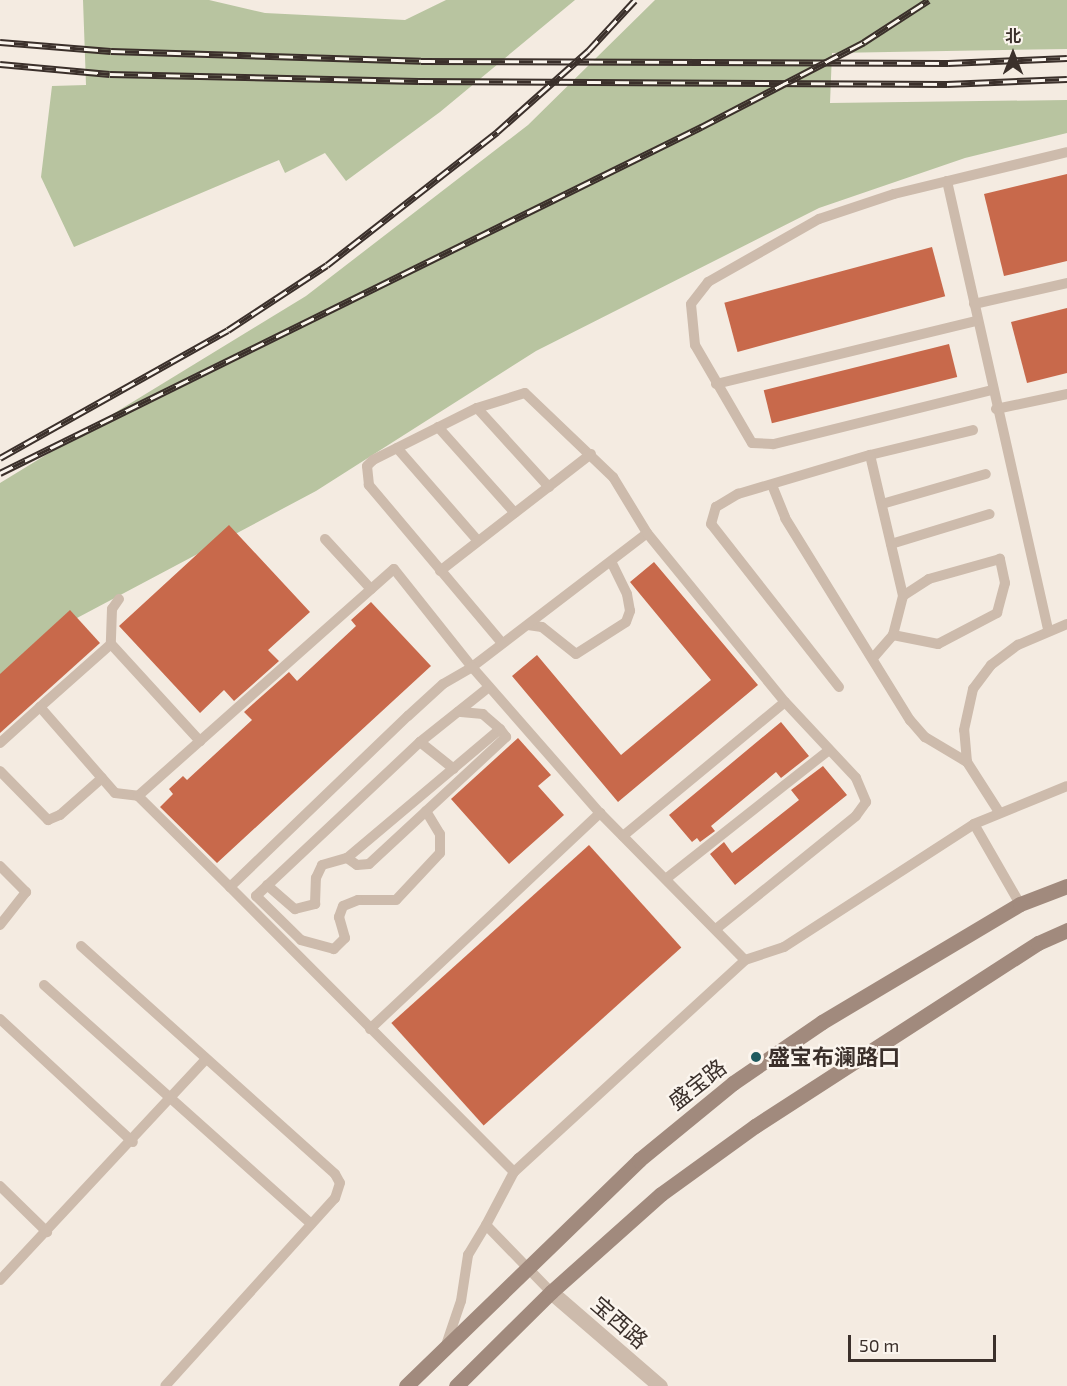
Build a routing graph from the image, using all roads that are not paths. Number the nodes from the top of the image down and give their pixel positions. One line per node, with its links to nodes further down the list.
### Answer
1 (1067, 152): 2 (lane)
2 (947, 181): 4 (lane); 6 (lane)
3 (1067, 283): 4 (lane)
4 (974, 304): 5 (lane)
5 (977, 321): 6 (lane); 7 (lane)
6 (717, 384): 7 (lane)
7 (992, 390): 10 (lane)
8 (1067, 394): 10 (lane)
9 (477, 408): 11 (lane); 14 (lane); 18 (lane)
10 (996, 409): 33 (lane)
11 (438, 427): 13 (lane); 20 (lane)
12 (973, 430): 15 (lane)
13 (397, 448): 24 (lane); 27 (lane)
14 (591, 454): 18 (lane); 22 (lane)
15 (870, 455): 17 (lane); 19 (lane)
16 (986, 474): 19 (lane)
17 (772, 484): 37 (lane); 40 (lane)
18 (549, 487): 20 (lane)
19 (882, 504): 25 (lane)
20 (515, 513): 24 (lane)
21 (990, 514): 25 (lane)
22 (647, 533): 26 (lane); 41 (lane)
23 (326, 539): 28 (lane)
24 (478, 541): 27 (lane)
25 (891, 544): 29 (lane)
26 (612, 563): 31 (lane); 31 (lane)
27 (440, 571): 35 (lane)
28 (371, 589): 38 (lane); 45 (lane)
29 (903, 596): 34 (lane); 34 (lane)
30 (119, 599): 36 (lane)
31 (528, 624): 35 (lane)
32 (1067, 624): 33 (lane)
33 (1048, 630): 49 (lane)
34 (893, 635): 37 (lane)
35 (502, 643): 38 (lane)
36 (111, 644): 42 (lane); 45 (lane)
37 (874, 657): 49 (lane)
38 (472, 667): 39 (lane); 65 (lane)
39 (489, 687): 43 (lane); 57 (lane)
40 (839, 687)
41 (785, 702): 48 (lane); 59 (lane)
42 (40, 707): 47 (lane); 52 (lane)
43 (458, 712): 44 (lane); 46 (lane)
44 (500, 729): 50 (lane); 55 (lane)
45 (200, 741): 54 (lane)
46 (420, 742): 50 (lane); 63 (lane)
47 (0, 743)
48 (829, 750): 62 (lane); 68 (lane)
49 (967, 762): 56 (lane)
50 (454, 769): 60 (lane)
51 (0, 771): 52 (lane)
52 (102, 778): 54 (lane)
53 (1067, 786): 56 (lane)
54 (138, 796): 65 (lane)
55 (426, 811): 60 (lane); 63 (lane)
56 (999, 812): 58 (lane)
57 (600, 813): 59 (lane); 74 (lane)
58 (974, 824): 66 (lane); 71 (lane)
59 (623, 836): 62 (lane)
60 (347, 858): 63 (lane)
61 (0, 866): 67 (lane)
62 (667, 878): 68 (lane)
63 (267, 885)
64 (1067, 886): 66 (main road, 盛宝路)
65 (230, 887): 74 (lane)
66 (1020, 904): 83 (main road, 盛宝路)
67 (0, 925)
68 (717, 928): 71 (lane)
69 (1067, 930): 85 (main road)
70 (81, 945): 75 (lane)
71 (745, 960): 78 (lane)
72 (44, 985): 76 (lane)
73 (0, 1019): 77 (lane)
74 (370, 1029): 78 (lane)
75 (206, 1059): 76 (lane); 80 (lane)
76 (171, 1098): 77 (lane); 80 (lane)
77 (133, 1142): 82 (lane)
78 (514, 1172): 81 (lane)
79 (0, 1186): 82 (lane)
80 (311, 1224): 87 (lane)
81 (486, 1225): 83 (lane); 86 (lane)
82 (47, 1232): 84 (lane)
83 (527, 1268): 85 (lane); 86 (main road, 盛宝路)
84 (0, 1280)
85 (550, 1292): 89 (main road); 90 (street, 宝西路)
86 (445, 1346): 88 (main road, 盛宝路)
87 (165, 1386)
88 (406, 1386)
89 (456, 1386)
90 (660, 1386)

